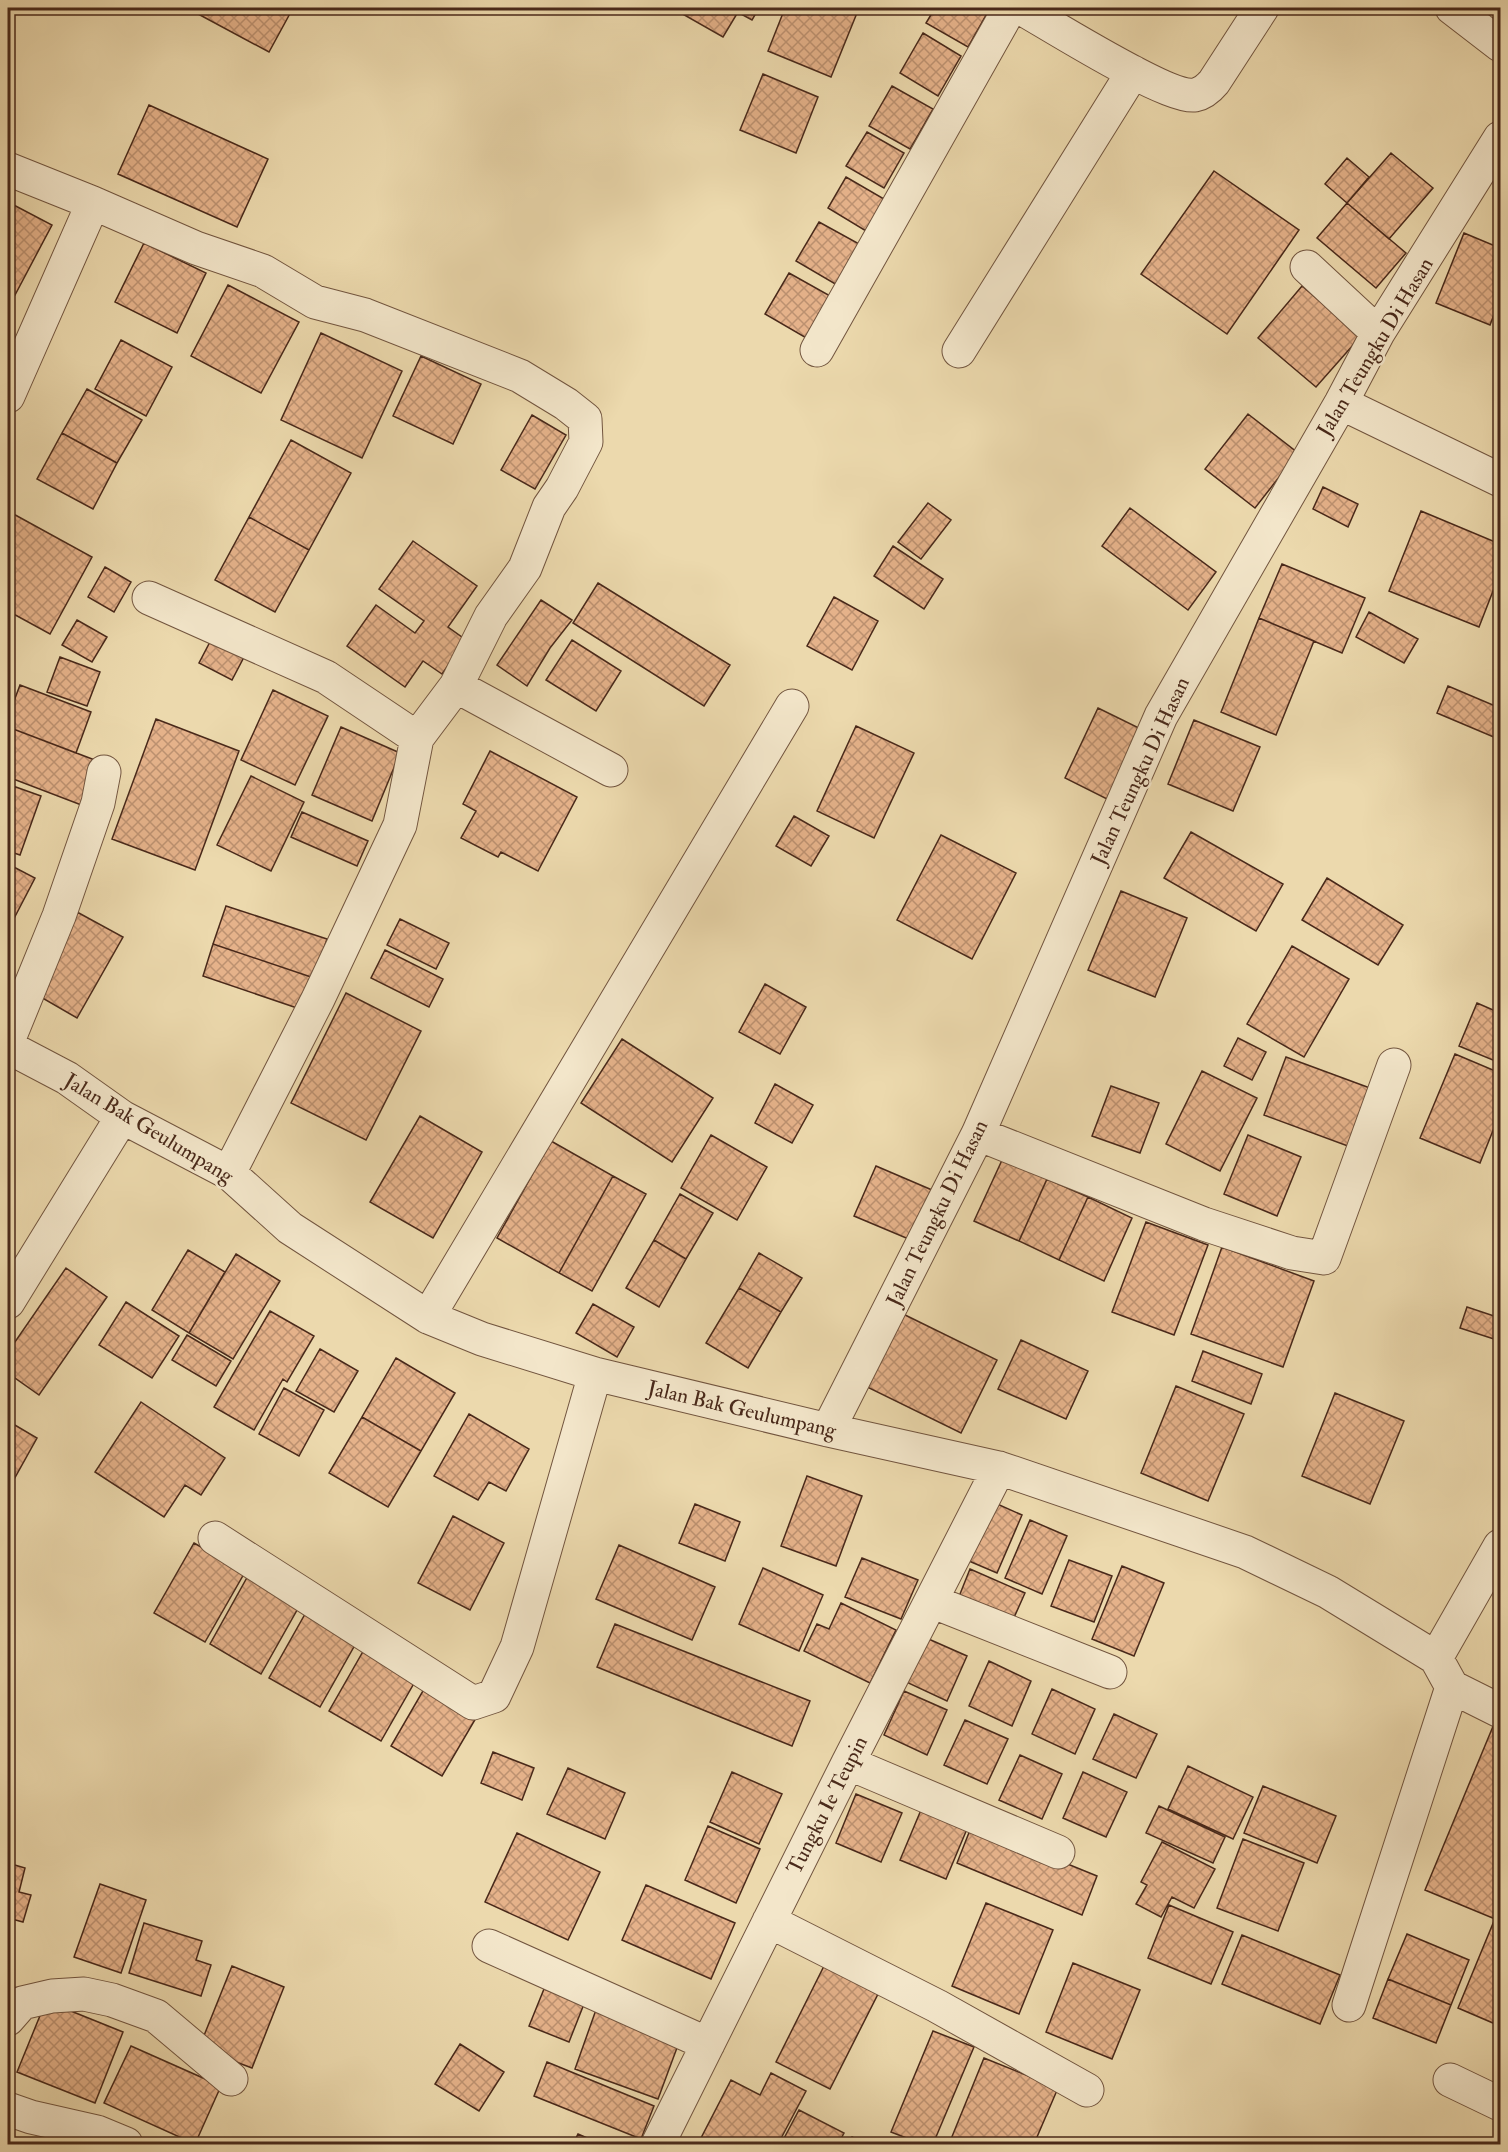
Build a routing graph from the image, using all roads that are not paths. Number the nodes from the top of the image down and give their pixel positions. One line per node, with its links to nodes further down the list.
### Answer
1 (1010, 8): 12 (street)
2 (1021, 8): 6 (street)
3 (1262, 8): 6 (street)
4 (1452, 8): 5 (street)
5 (1500, 45)
6 (1133, 72): 13 (street)
7 (1500, 138): 11 (street, Jalan Teungku Di Hasan)
8 (8, 169): 9 (street)
9 (93, 203): 14 (street); 18 (street)
10 (1307, 267): 11 (street)
11 (1378, 333): 15 (street, Jalan Teungku Di Hasan)
12 (817, 350)
13 (959, 351)
14 (8, 396)
15 (1341, 403): 16 (street); 27 (street, Jalan Teungku Di Hasan)
16 (1500, 480)
17 (149, 598): 20 (street)
18 (456, 686): 20 (street); 21 (street)
19 (792, 706): 30 (street)
20 (417, 738): 28 (street)
21 (611, 770)
22 (104, 772): 23 (street)
23 (8, 1041)
24 (8, 1047): 26 (street, Jalan Bak Geulumpang)
25 (1394, 1065): 27 (street)
26 (122, 1117): 28 (street, Jalan Bak Geulumpang); 29 (street)
27 (978, 1134): 32 (street, Jalan Teungku Di Hasan)
28 (229, 1173): 30 (street, Jalan Bak Geulumpang)
29 (8, 1302)
30 (428, 1317): 31 (street, Jalan Bak Geulumpang)
31 (595, 1374): 32 (street, Jalan Bak Geulumpang); 34 (street)
32 (828, 1430): 33 (street, Jalan Bak Geulumpang)
33 (999, 1468): 36 (street, Tungku Ie Teupin); 37 (street, Jalan Bak Geulumpang)
34 (215, 1538)
35 (1500, 1546): 37 (street)
36 (931, 1601): 38 (street); 41 (street, Tungku Ie Teupin)
37 (1436, 1658): 39 (street, Jalan Bak Geulumpang)
38 (1110, 1672)
39 (1452, 1687): 40 (street); 45 (street)
40 (1500, 1711)
41 (848, 1763): 42 (street); 43 (street, Tungku Ie Teupin)
42 (1058, 1852)
43 (769, 1920): 47 (street, Tungku Ie Teupin); 50 (street)
44 (489, 1946): 47 (street)
45 (1349, 2005)
46 (8, 2019): 48 (street)
47 (708, 2044): 54 (street, Tungku Ie Teupin)
48 (231, 2079)
49 (1450, 2080): 51 (street)
50 (1087, 2090)
51 (1500, 2103)
52 (8, 2109): 53 (street)
53 (126, 2145)
54 (657, 2145)

